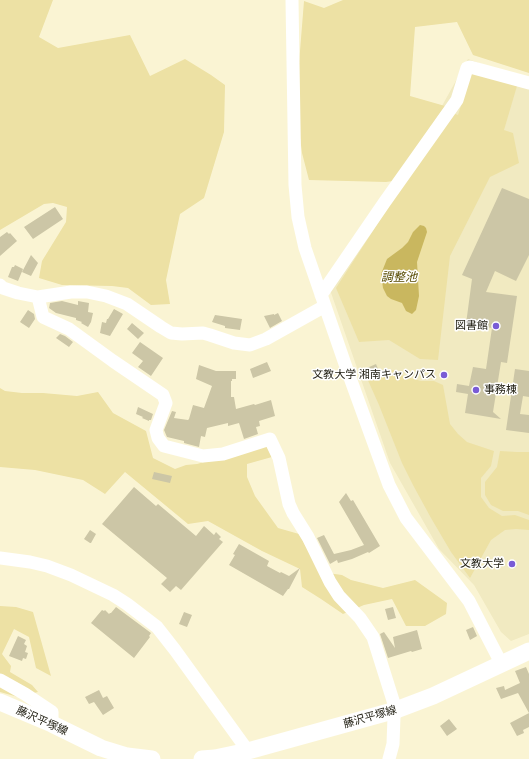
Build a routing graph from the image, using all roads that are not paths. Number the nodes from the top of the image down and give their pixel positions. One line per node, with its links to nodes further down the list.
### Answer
1 (292, 0): 5 (street)
2 (529, 83): 5 (street)
3 (0, 285): 4 (street)
4 (38, 297): 5 (street); 11 (street)
5 (323, 300): 8 (street)
6 (0, 558): 13 (street)
7 (529, 651): 8 (main road, 藤沢平塚線)
8 (501, 663): 11 (main road, 藤沢平塚線)
9 (0, 680): 12 (street)
10 (0, 702): 12 (main road, 藤沢平塚線)
11 (396, 710): 13 (main road, 藤沢平塚線); 16 (street)
12 (52, 724): 14 (main road, 藤沢平塚線)
13 (248, 751): 15 (main road, 藤沢平塚線)
14 (152, 759)
15 (202, 759)
16 (389, 759)

